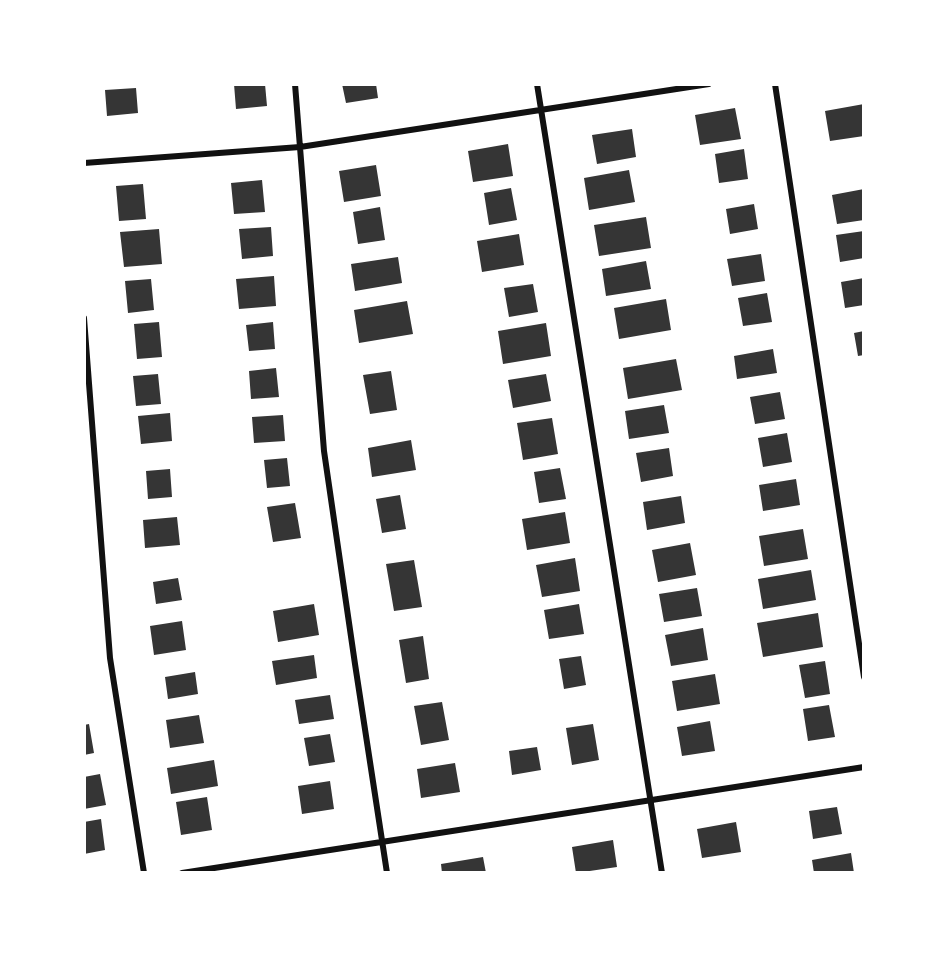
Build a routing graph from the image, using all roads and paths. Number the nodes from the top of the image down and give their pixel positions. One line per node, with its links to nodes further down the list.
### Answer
1 (296, 84): 6 (street)
2 (537, 84): 5 (street)
3 (709, 84): 5 (street)
4 (775, 84): 9 (street)
5 (541, 110): 6 (street); 11 (street)
6 (300, 147): 7 (street); 12 (street)
7 (84, 163)
8 (84, 318): 13 (street)
9 (864, 677)
10 (864, 767): 11 (street)
11 (651, 800): 12 (street); 16 (street)
12 (382, 842): 14 (street); 15 (street)
13 (144, 873)
14 (182, 873)
15 (387, 873)
16 (662, 873)

